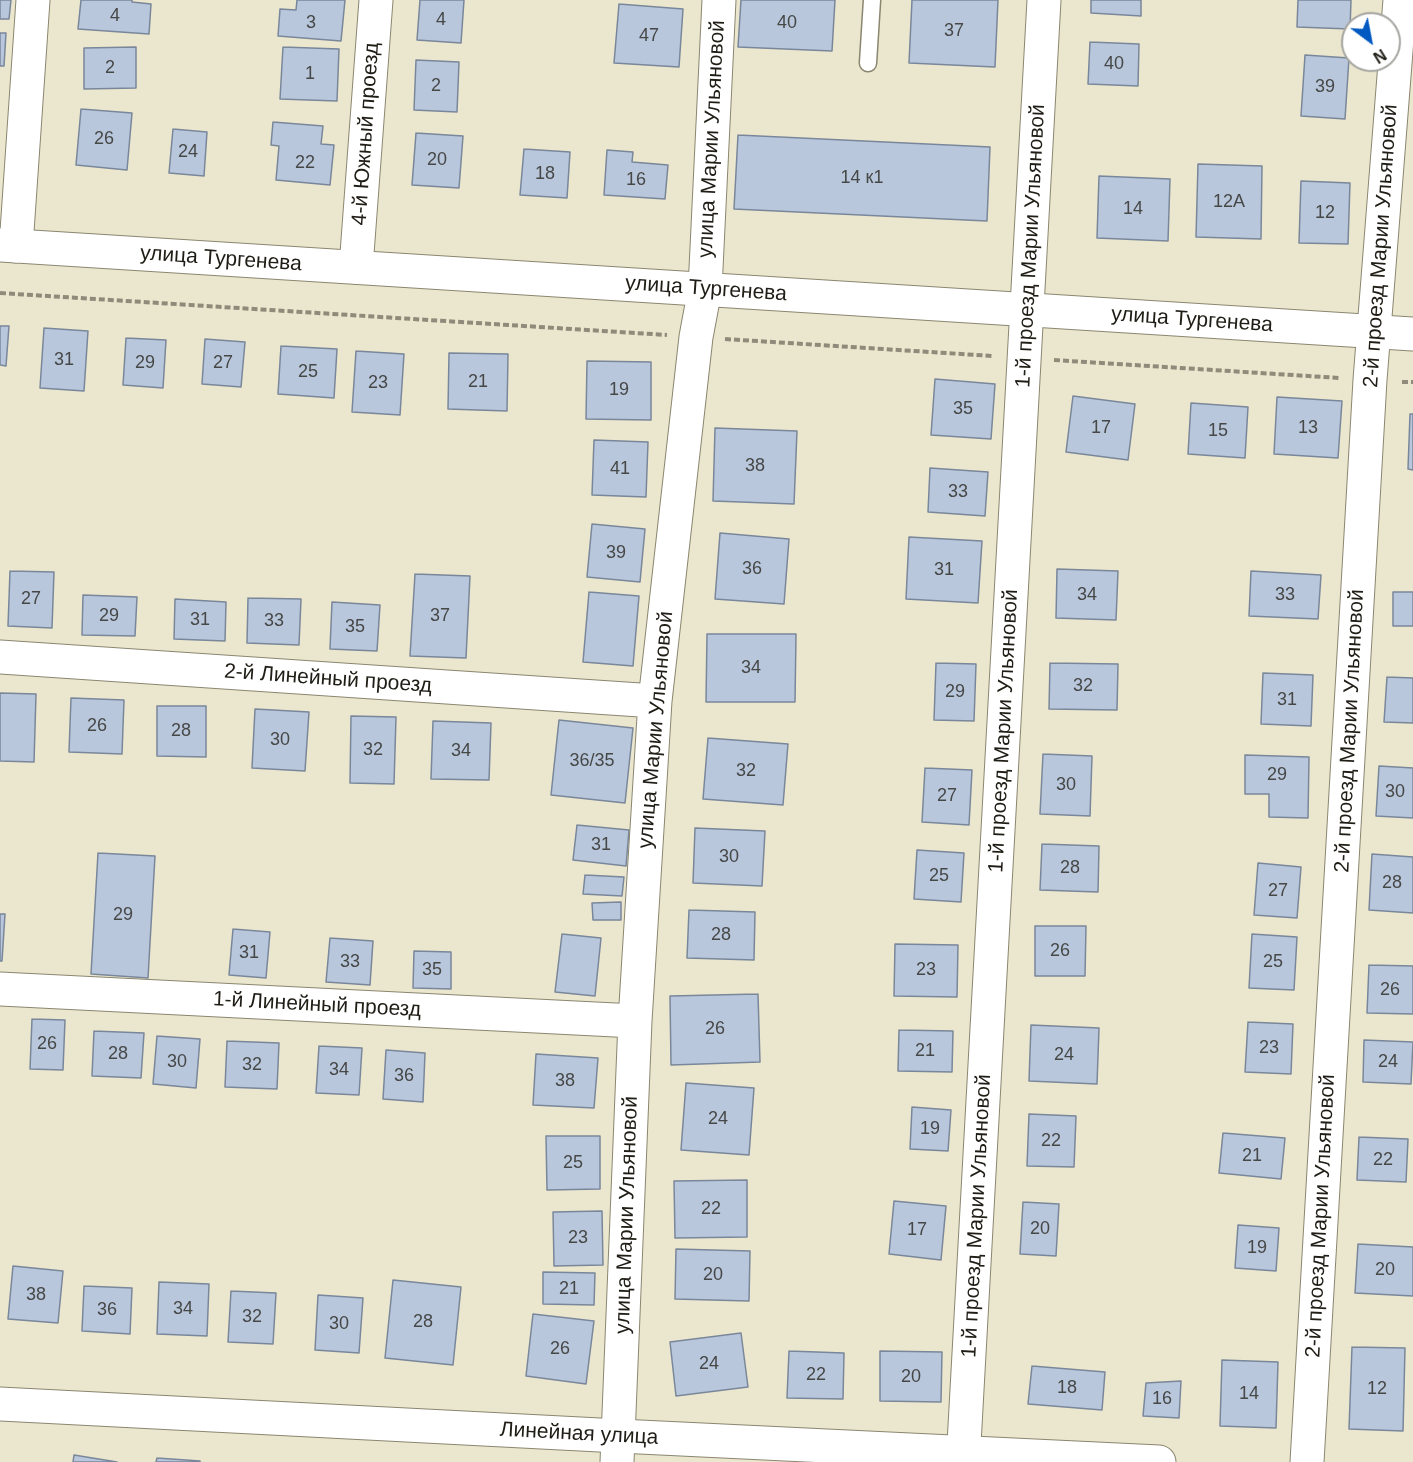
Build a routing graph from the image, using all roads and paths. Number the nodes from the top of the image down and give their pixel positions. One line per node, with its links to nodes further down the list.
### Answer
1 (33, 0): 8 (street)
2 (376, 0): 9 (street, 4-й Южный проезд)
3 (719, 0): 10 (street, улица Марии Ульяновой)
4 (872, 0): 7 (lane)
5 (1044, 0): 11 (street, 1-й проезд Марии Ульяновой)
6 (1400, 0): 12 (street, 2-й проезд Марии Ульяновой)
7 (868, 63)
8 (8, 245): 9 (street, улица Тургенева)
9 (356, 267): 10 (street, улица Тургенева)
10 (705, 289): 11 (street, улица Тургенева); 15 (street, улица Марии Ульяновой)
11 (1027, 310): 12 (street, улица Тургенева); 20 (street, 1-й проезд Марии Ульяновой)
12 (1375, 332): 13 (street, улица Тургенева); 22 (street, 2-й проезд Марии Ульяновой)
13 (1413, 334)
14 (0, 657): 15 (street, 2-й Линейный проезд)
15 (655, 701): 17 (street, улица Марии Ульяновой)
16 (0, 989): 17 (street, 1-й Линейный проезд)
17 (635, 1021): 19 (street, улица Марии Ульяновой)
18 (0, 1404): 19 (street, Линейная улица)
19 (618, 1449): 20 (street, Линейная улица)
20 (963, 1457): 21 (street, Линейная улица)
21 (1159, 1462)
22 (1307, 1462)

